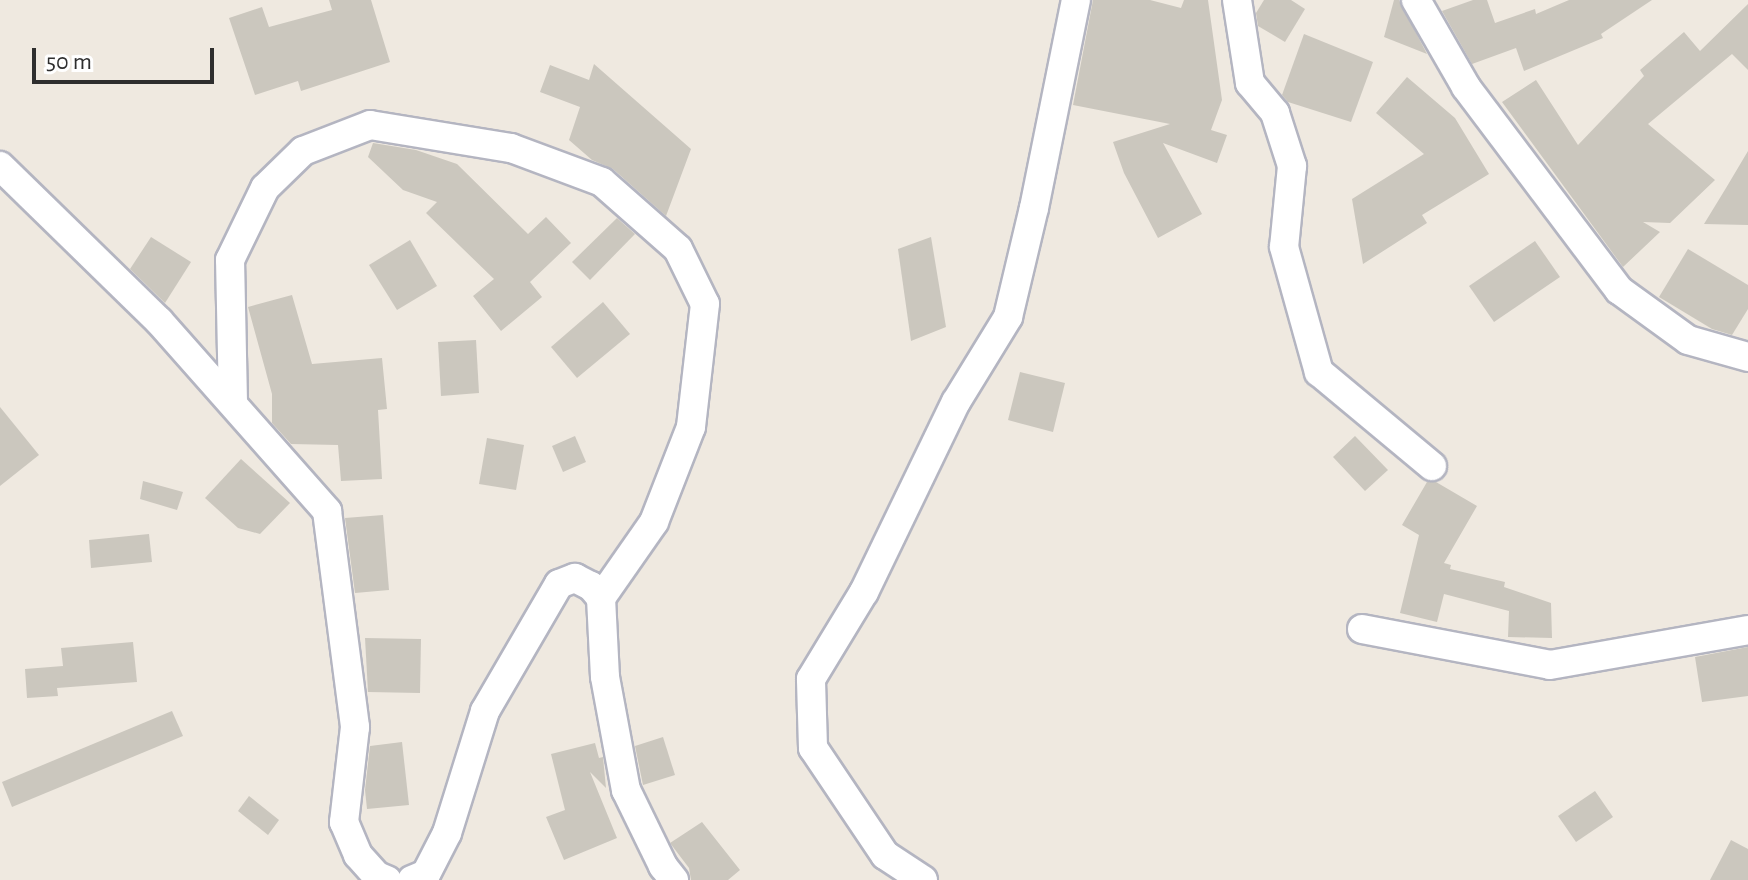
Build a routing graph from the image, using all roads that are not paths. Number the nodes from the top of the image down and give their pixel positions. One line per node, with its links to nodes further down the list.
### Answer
1 (1076, 0): 14 (street)
2 (1237, 0): 7 (street)
3 (1416, 0): 5 (street)
4 (0, 166): 6 (street)
5 (1748, 357)
6 (233, 402): 8 (street); 11 (street)
7 (1432, 466)
8 (601, 598): 12 (street); 13 (street)
9 (1362, 629): 10 (street)
10 (1748, 630)
11 (387, 880)
12 (412, 880)
13 (674, 880)
14 (923, 880)

